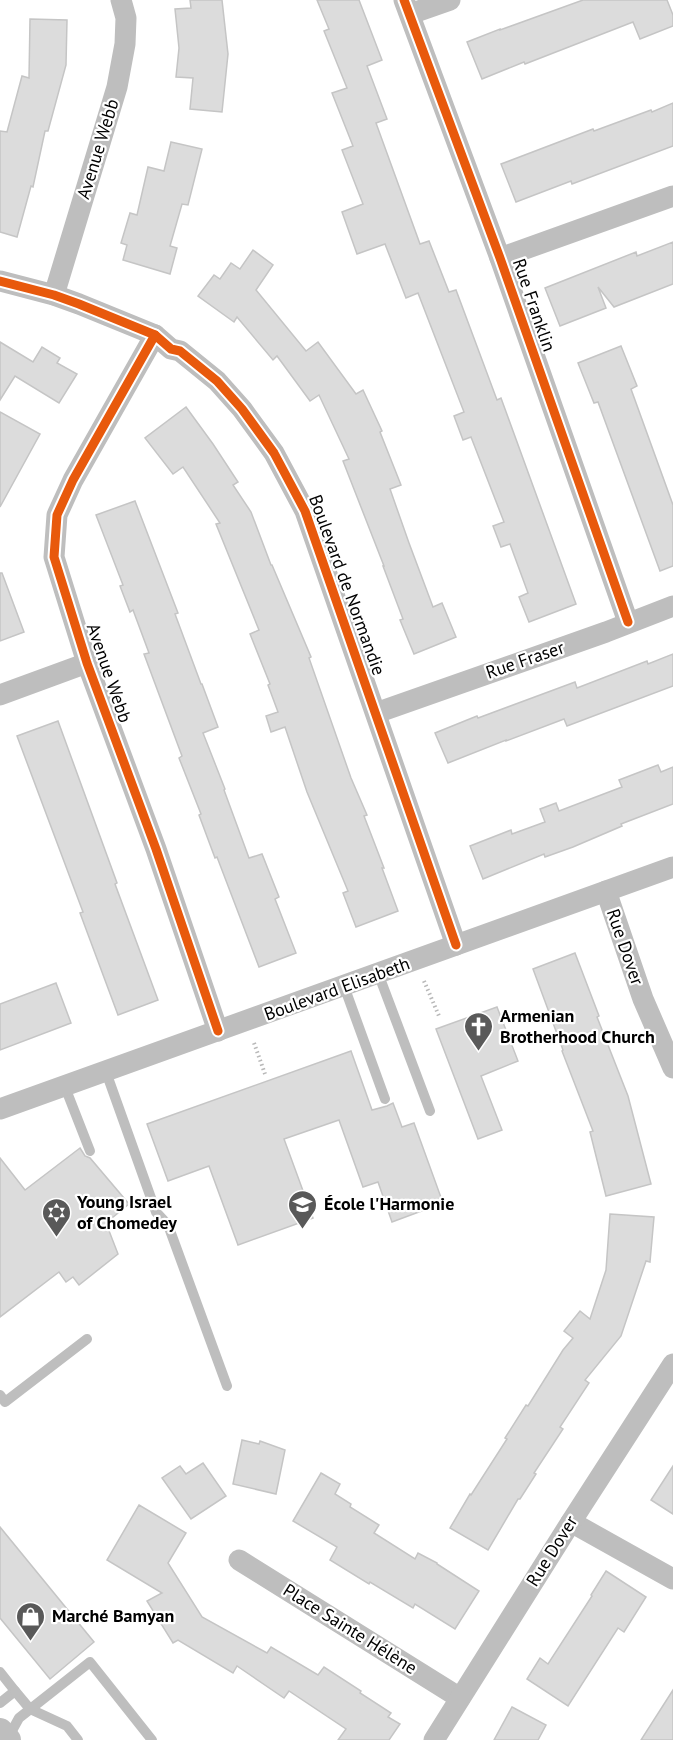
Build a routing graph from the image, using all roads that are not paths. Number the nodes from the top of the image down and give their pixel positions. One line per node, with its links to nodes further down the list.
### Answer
1 (121, 0): 7 (street, Avenue Webb)
2 (450, 0): 3 (street)
3 (407, 7): 5 (street, Rue Franklin)
4 (673, 196): 5 (street)
5 (500, 258): 10 (street, Rue Franklin)
6 (0, 281): 7 (street, Boulevard de Normandie)
7 (54, 295): 8 (street, Boulevard de Normandie)
8 (155, 335): 11 (street, Avenue Webb); 13 (street, Boulevard de Normandie)
9 (673, 606): 10 (street, Rue Fraser)
10 (628, 622): 13 (street, Rue Fraser)
11 (87, 663): 12 (street); 19 (street, Avenue Webb)
12 (0, 695)
13 (376, 713): 16 (street, Boulevard de Normandie)
14 (673, 867): 15 (street, Boulevard Elisabeth)
15 (606, 891): 16 (street, Boulevard Elisabeth); 20 (street, Rue Dover)
16 (456, 945): 17 (street, Boulevard Elisabeth)
17 (378, 973): 18 (street, Boulevard Elisabeth); 25 (lane)
18 (344, 986): 19 (street, Boulevard Elisabeth); 23 (lane)
19 (218, 1032): 21 (street, Boulevard Elisabeth)
20 (673, 1068)
21 (106, 1072): 22 (street, Boulevard Elisabeth); 29 (lane)
22 (64, 1086): 24 (street, Boulevard Elisabeth); 26 (lane)
23 (385, 1098)
24 (0, 1109)
25 (430, 1111)
26 (90, 1151)
27 (87, 1339): 30 (lane)
28 (673, 1364): 31 (street, Rue Dover)
29 (227, 1386)
30 (2, 1401)
31 (571, 1522): 33 (street); 36 (street, Rue Dover)
32 (239, 1560): 36 (street, Place Sainte Hélène)
33 (673, 1579)
34 (0, 1672): 35 (lane)
35 (15, 1691): 37 (lane); 38 (lane)
36 (460, 1698): 43 (street, Rue Dover)
37 (0, 1703)
38 (30, 1709): 40 (lane); 41 (lane); 42 (lane)
39 (0, 1731): 40 (street)
40 (7, 1740)
41 (78, 1740)
42 (152, 1740)
43 (434, 1740)

